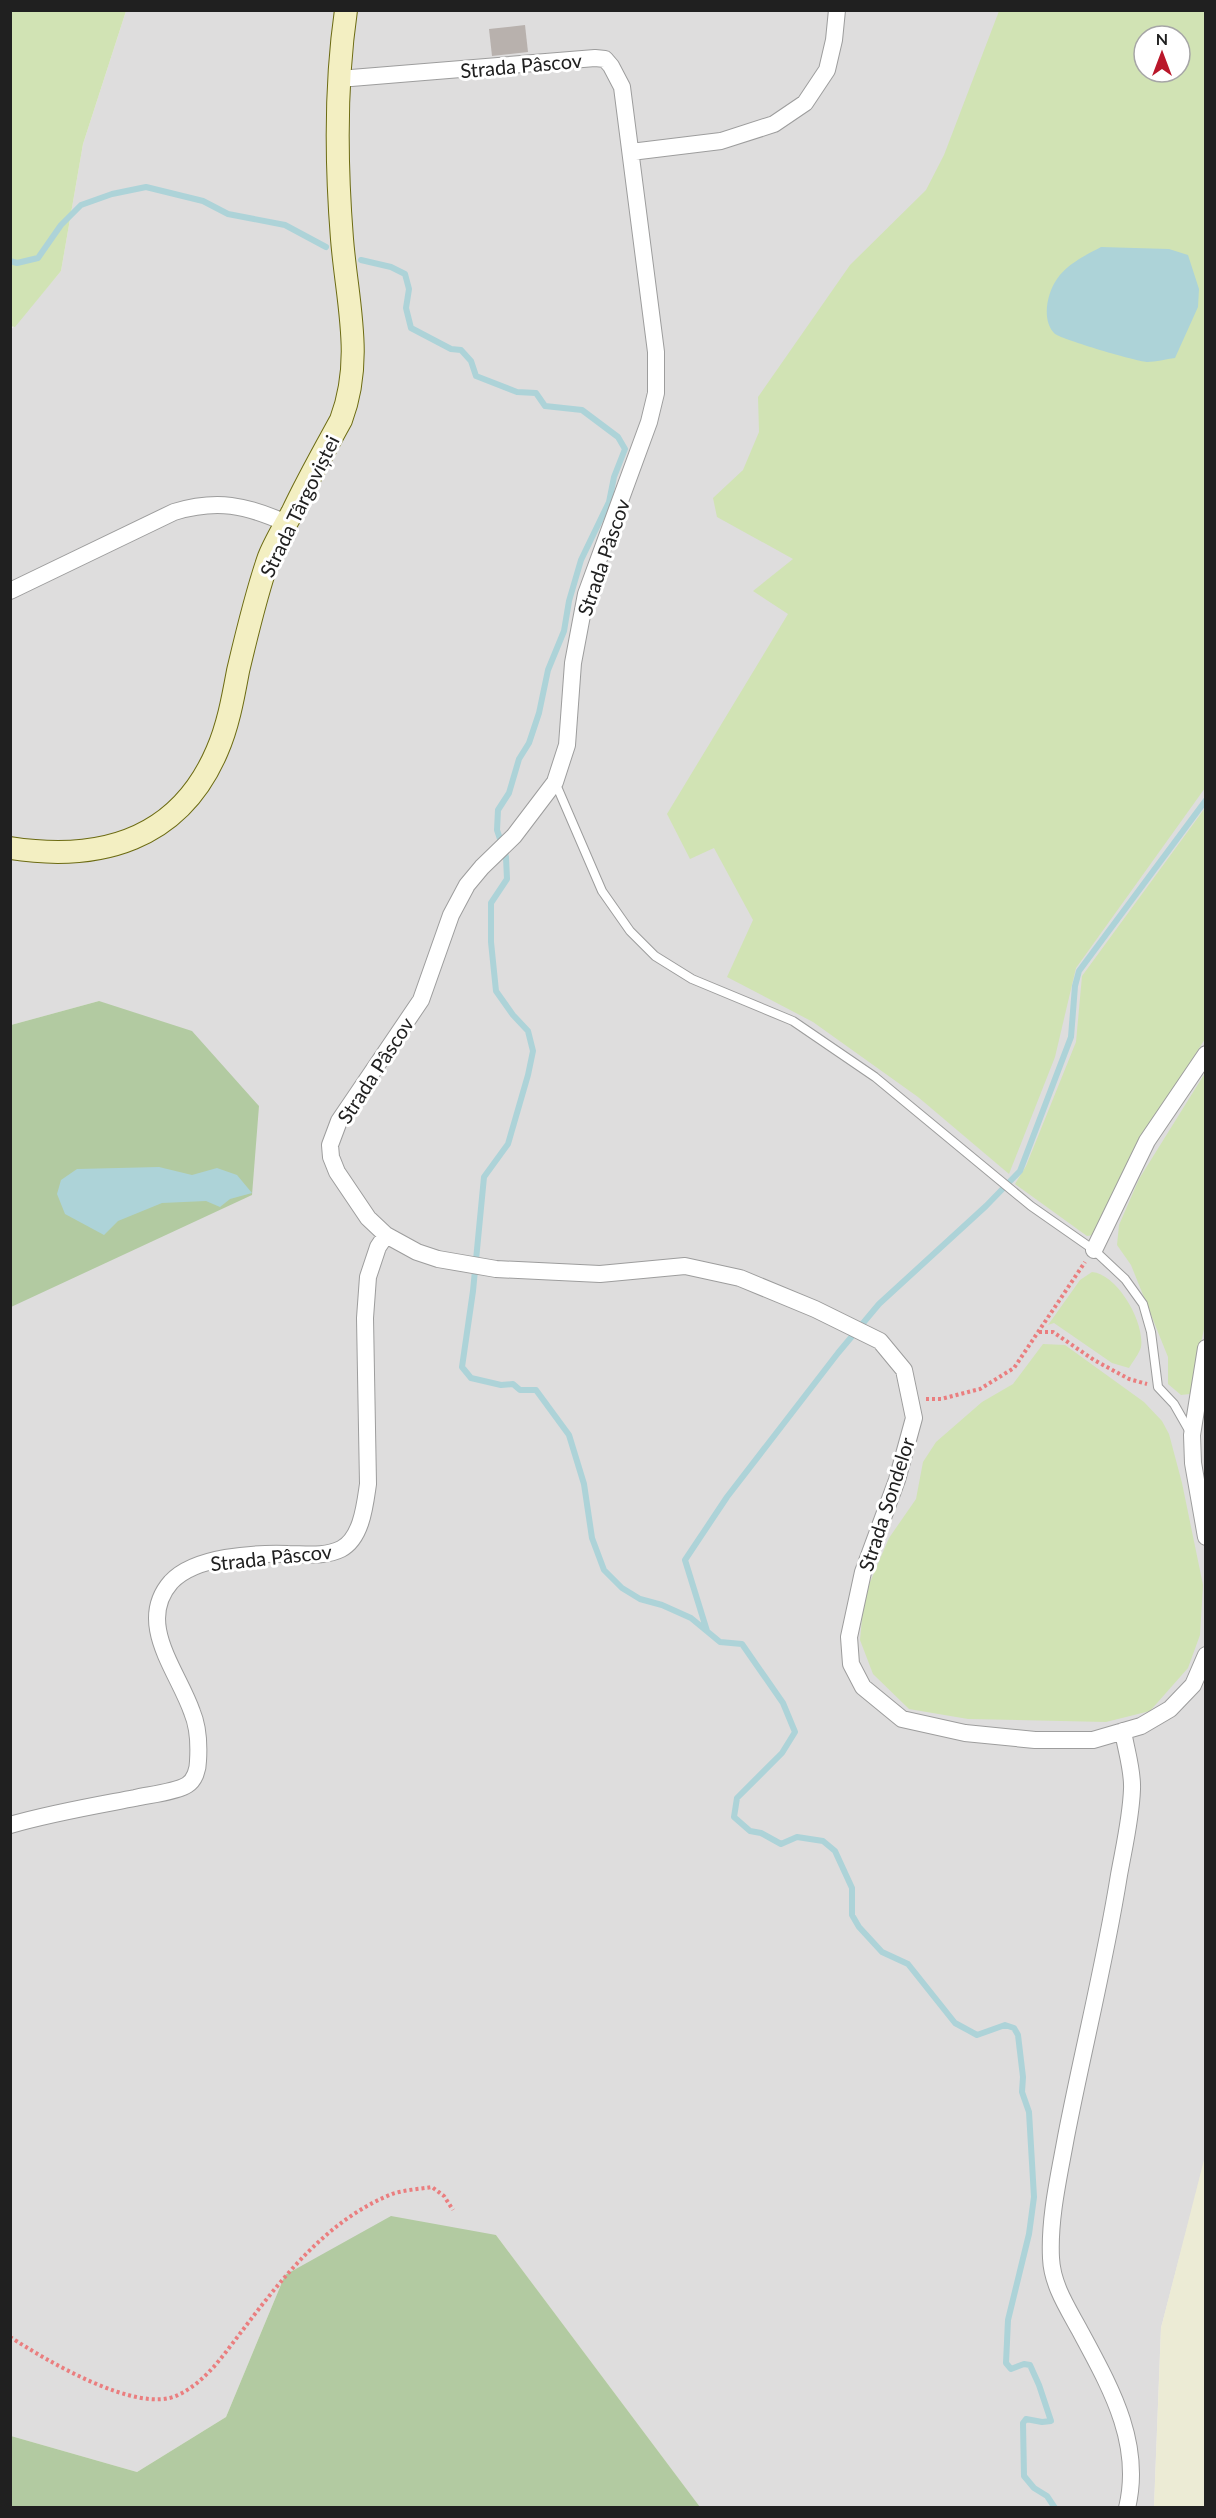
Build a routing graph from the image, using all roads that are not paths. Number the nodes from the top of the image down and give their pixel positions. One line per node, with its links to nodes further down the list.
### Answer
1 (346, 10): 3 (main road, Strada Târgoviștei)
2 (837, 10): 4 (street)
3 (339, 79): 4 (street, Strada Pâscov); 5 (main road, Strada Târgoviștei)
4 (632, 152): 7 (street, Strada Pâscov)
5 (286, 523): 6 (street); 8 (main road, Strada Târgoviștei)
6 (10, 591)
7 (555, 782): 10 (street, Strada Pâscov); 11 (lane)
8 (10, 848)
9 (1206, 1054): 11 (street)
10 (386, 1235): 16 (street, Strada Sondelor); 17 (street, Strada Pâscov)
11 (1094, 1250): 13 (lane)
12 (1206, 1348): 13 (street)
13 (1192, 1435): 14 (street)
14 (1206, 1537)
15 (1206, 1655): 16 (street, Strada Sondelor)
16 (1123, 1731): 18 (street)
17 (10, 1825)
18 (1127, 2508)

